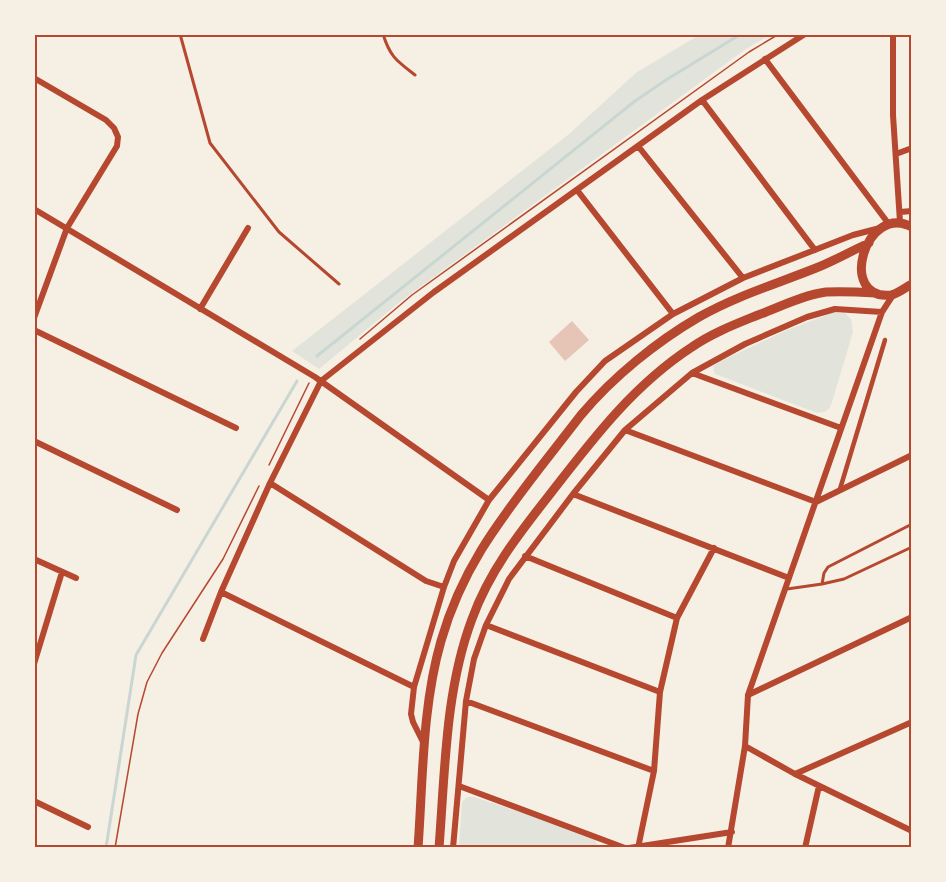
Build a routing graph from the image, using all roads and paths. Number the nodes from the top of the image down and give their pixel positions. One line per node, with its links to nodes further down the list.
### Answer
1 (180, 34): 24 (lane)
2 (383, 34): 7 (lane)
3 (779, 34): 34 (path)
4 (805, 34): 6 (street)
5 (894, 35): 12 (street)
6 (765, 59): 9 (street); 17 (street)
7 (415, 75)
8 (34, 78): 19 (street)
9 (702, 100): 10 (street); 22 (street)
10 (638, 146): 13 (street); 23 (street)
11 (912, 148): 12 (street)
12 (896, 154): 16 (street)
13 (577, 190): 30 (street); 36 (street)
14 (34, 209): 19 (street)
15 (912, 211): 16 (street)
16 (900, 217): 17 (main road); 18 (main road)
17 (884, 226): 21 (main road); 22 (street)
18 (911, 226)
19 (67, 228): 28 (street); 31 (street)
20 (248, 228): 28 (street)
21 (869, 243): 26 (main road); 72 (main road)
22 (814, 250): 23 (street)
23 (743, 278): 30 (street)
24 (339, 284)
25 (912, 284): 27 (main road)
26 (876, 293): 27 (main road); 85 (main road)
27 (893, 295): 29 (street)
28 (200, 309): 36 (street)
29 (882, 312): 35 (street); 38 (street)
30 (674, 314): 47 (street)
31 (34, 318)
32 (34, 330): 37 (street)
33 (885, 340): 45 (street)
34 (357, 341)
35 (692, 373): 38 (street); 39 (street)
36 (318, 379): 42 (path); 44 (street); 47 (street)
37 (236, 428)
38 (841, 428): 48 (street)
39 (625, 430): 46 (street); 48 (street)
40 (34, 441): 49 (street)
41 (912, 456): 45 (street)
42 (268, 467)
43 (263, 477): 83 (path)
44 (270, 483): 59 (street); 61 (street)
45 (840, 489): 48 (street)
46 (573, 494): 51 (street); 53 (street)
47 (489, 500): 59 (street)
48 (816, 502): 57 (street)
49 (177, 510)
50 (912, 524): 58 (lane)
51 (714, 548): 57 (street); 63 (street)
52 (912, 548): 58 (lane)
53 (525, 556): 63 (street); 64 (street)
54 (34, 559): 55 (street)
55 (62, 572): 56 (street); 66 (street)
56 (76, 578)
57 (789, 578): 60 (street)
58 (822, 584): 60 (lane)
59 (444, 587): 67 (street)
60 (786, 589): 69 (street)
61 (221, 592): 65 (street); 67 (street)
62 (912, 617): 69 (street)
63 (677, 618): 68 (street)
64 (486, 625): 68 (street); 70 (street)
65 (202, 639)
66 (34, 664)
67 (414, 687): 72 (street)
68 (660, 692): 74 (street)
69 (748, 695): 73 (street)
70 (466, 701): 74 (street); 76 (street)
71 (912, 722): 75 (street)
72 (425, 746): 84 (main road)
73 (745, 746): 75 (street); 81 (street)
74 (654, 771): 82 (street)
75 (795, 774): 77 (street)
76 (459, 786): 86 (street); 87 (street)
77 (819, 786): 80 (street); 89 (street)
78 (34, 801): 79 (street)
79 (88, 827)
80 (912, 831)
81 (732, 832): 82 (street); 88 (street)
82 (638, 847): 87 (street)
83 (115, 848)
84 (418, 848)
85 (439, 848)
86 (453, 848)
87 (627, 848)
88 (728, 848)
89 (805, 848)

